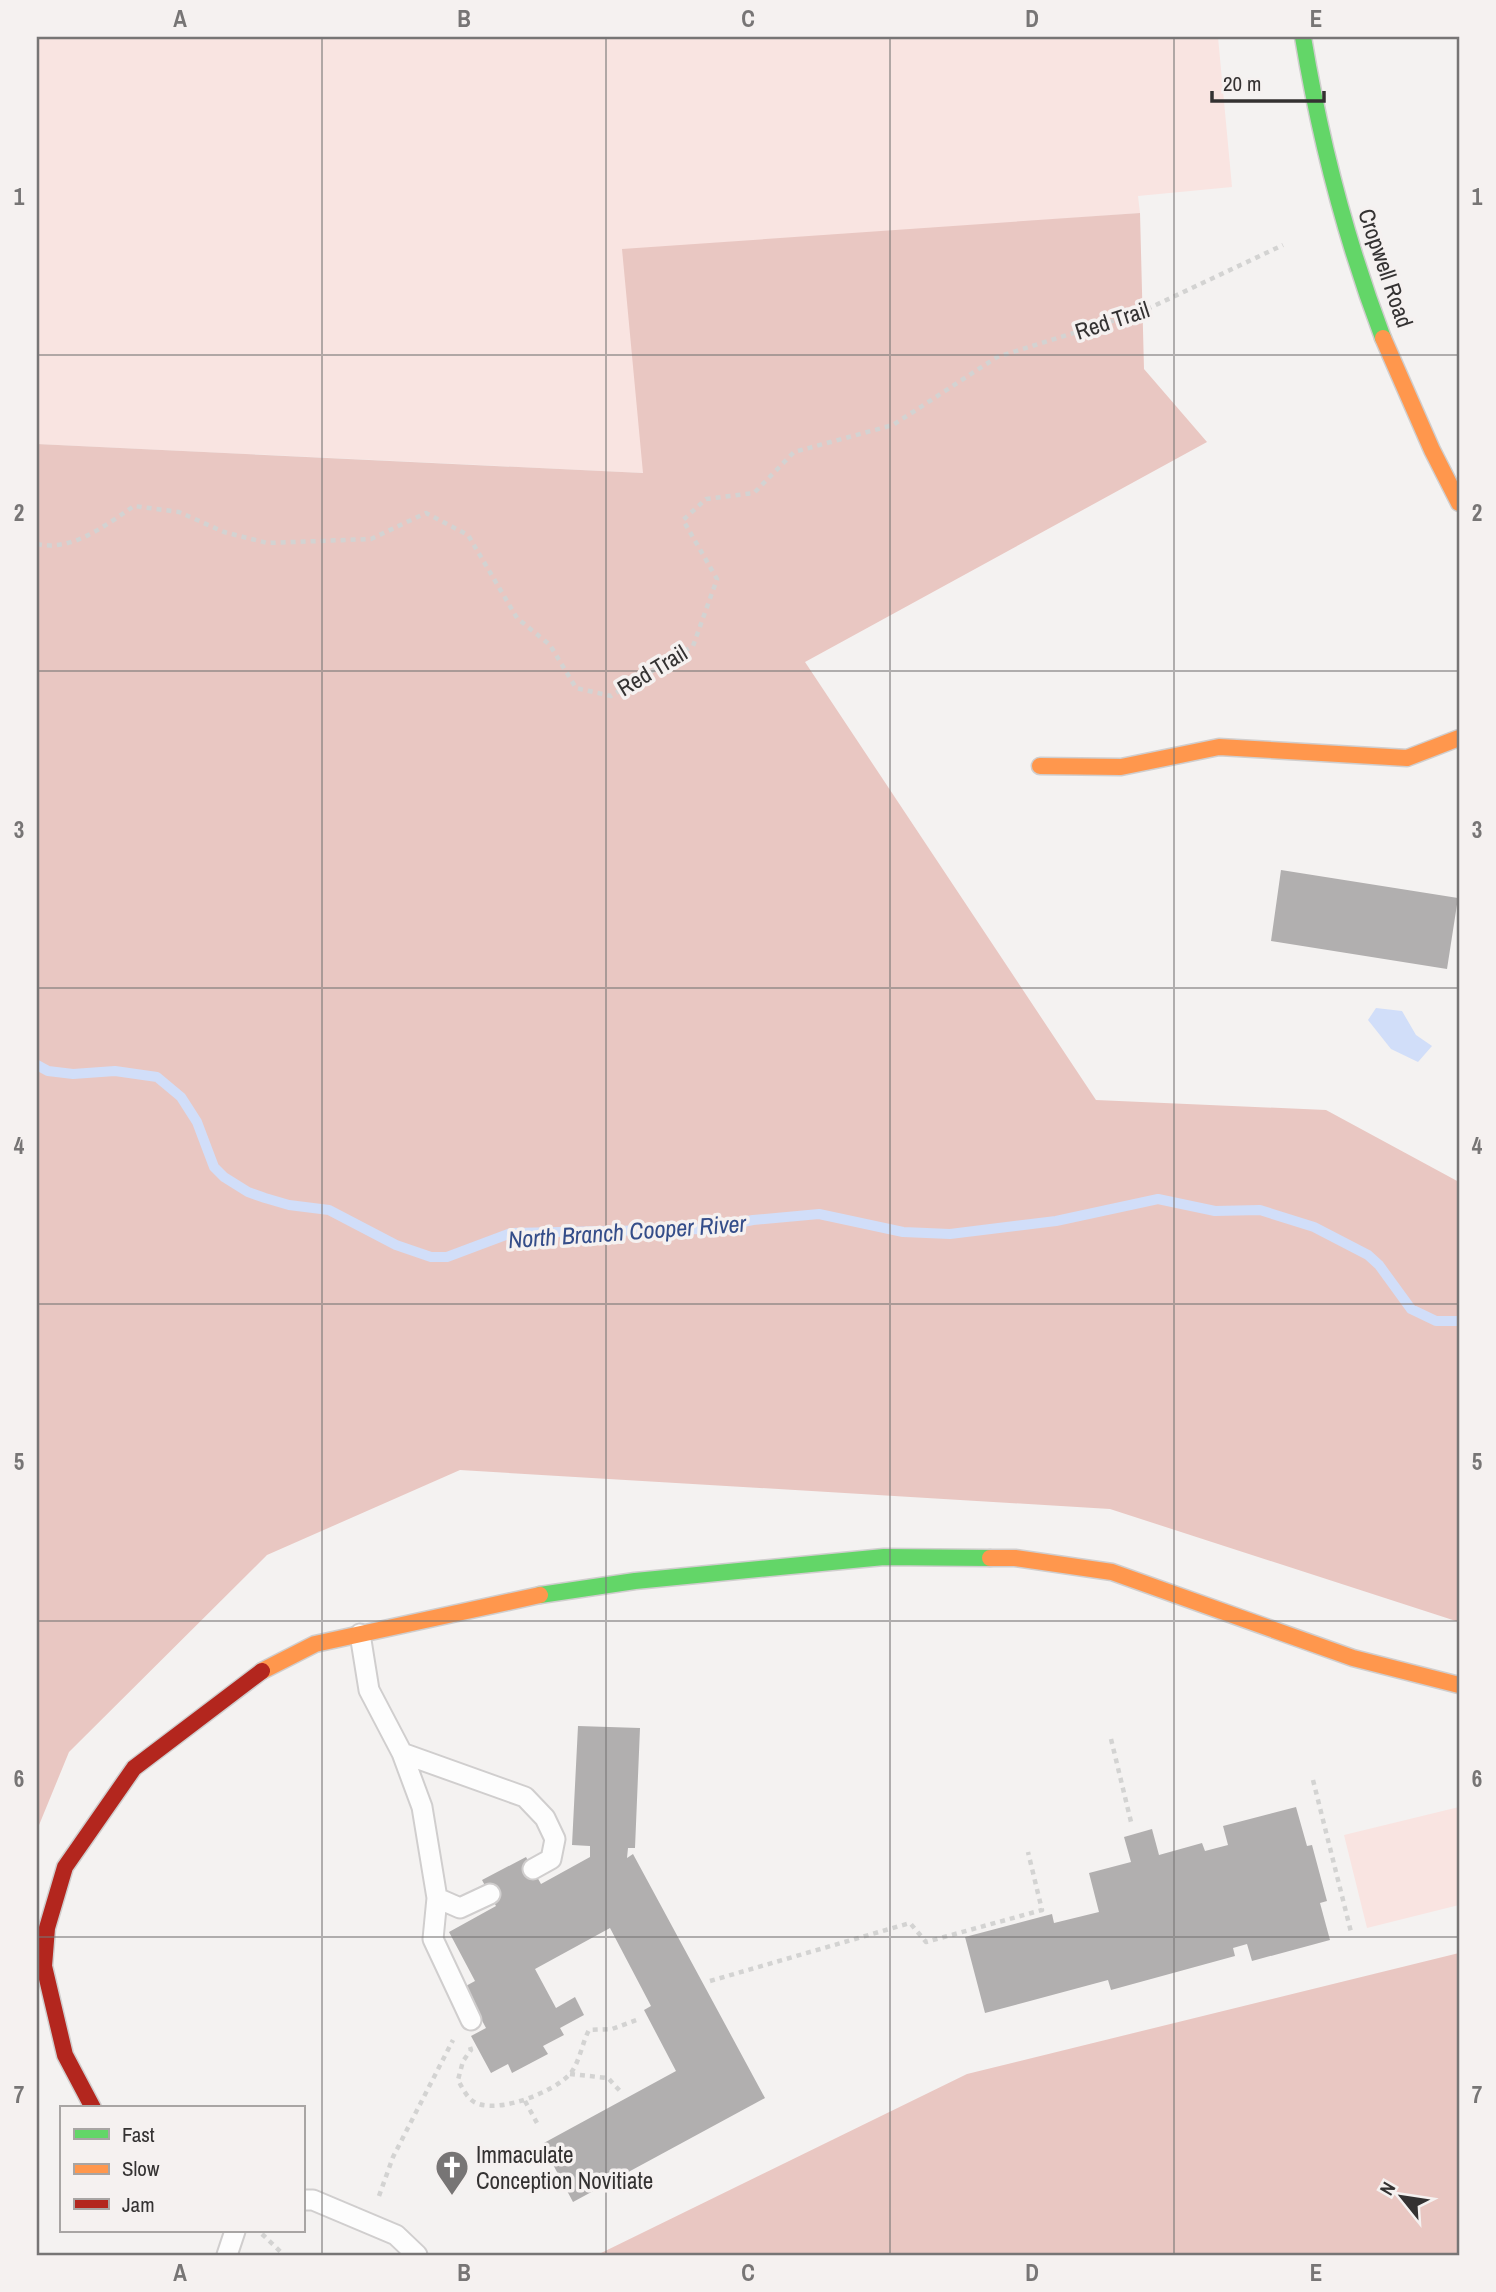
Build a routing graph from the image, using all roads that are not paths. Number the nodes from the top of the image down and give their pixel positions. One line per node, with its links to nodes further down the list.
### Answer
1 (1303, 37): 2 (street, Cropwell Road)
2 (1459, 503)
3 (1459, 738): 4 (street)
4 (1040, 766)
5 (360, 1634): 6 (street); 7 (lane); 12 (street)
6 (1459, 1685)
7 (402, 1753): 8 (lane); 10 (lane)
8 (533, 1869)
9 (490, 1894): 10 (lane)
10 (438, 1898): 11 (lane)
11 (469, 2021)
12 (92, 2106)
13 (304, 2200): 16 (lane)
14 (235, 2232): 15 (lane)
15 (227, 2255)
16 (417, 2255)

